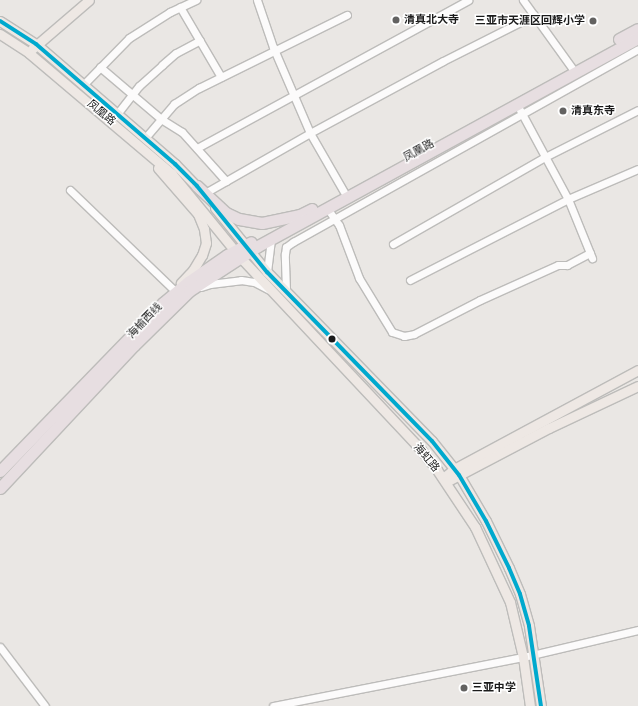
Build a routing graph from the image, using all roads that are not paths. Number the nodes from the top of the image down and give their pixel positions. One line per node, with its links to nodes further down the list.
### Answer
1 (89, 0): 14 (main road)
2 (196, 0): 6 (street)
3 (257, 0): 16 (street)
4 (468, 0): 23 (street)
5 (523, 0): 8 (street)
6 (180, 7): 13 (street); 18 (street)
7 (347, 15): 16 (street)
8 (534, 15): 19 (street); 28 (street)
9 (0, 21): 14 (main road, 凤凰路)
10 (638, 29): 19 (highway, 凤凰路)
11 (0, 34): 17 (main road, 凤凰路)
12 (638, 38): 19 (highway, 凤凰路)
13 (200, 40): 20 (street); 22 (street)
14 (36, 44): 17 (main road); 21 (main road, 凤凰路)
15 (638, 49): 24 (street)
16 (274, 52): 20 (street); 23 (street)
17 (29, 53): 30 (main road, 凤凰路)
18 (100, 67): 21 (street); 22 (street)
19 (573, 69): 24 (highway, 凤凰路); 37 (highway, 凤凰路)
20 (221, 77): 27 (street)
21 (83, 85): 26 (main road, 凤凰路)
22 (132, 95): 26 (street); 27 (street)
23 (293, 95): 28 (street); 31 (street)
24 (520, 109): 32 (street); 39 (highway, 凤凰路); 40 (street)
25 (638, 110): 32 (street)
26 (117, 114): 29 (main road, 凤凰路)
27 (161, 119): 29 (street); 31 (street)
28 (310, 133): 34 (street); 37 (street)
29 (145, 138): 36 (main road, 凤凰路)
30 (133, 140): 44 (main road, 凤凰路); 47 (main road)
31 (197, 148): 34 (street)
32 (544, 157): 38 (street); 42 (street)
33 (638, 169): 38 (street)
34 (226, 181): 36 (street)
35 (70, 190): 47 (street)
36 (201, 190): 39 (highway, 凤凰路); 43 (main road, 凤凰路)
37 (344, 192): 39 (highway, 凤凰路)
38 (568, 199): 40 (street); 46 (street)
39 (323, 207): 40 (street); 41 (highway, 凤凰路); 43 (highway, 海榆西线)
40 (335, 219): 48 (street)
41 (271, 239): 43 (highway, 凤凰路); 45 (street)
42 (393, 244)
43 (251, 248): 44 (highway, 海榆西线); 45 (main road, 海虹路)
44 (237, 254): 49 (highway, 海榆西线); 50 (main road, 海虹路); 51 (highway, 海榆西线)
45 (267, 272): 48 (main road, 海虹路)
46 (410, 280)
47 (174, 290): 51 (main road)
48 (286, 290): 55 (main road, 海虹路)
49 (190, 291): 50 (street); 57 (highway, 海榆西线)
50 (270, 291): 56 (main road, 海虹路)
51 (163, 303): 54 (highway, 海榆西线)
52 (638, 370): 55 (main road)
53 (638, 386): 55 (main road)
54 (0, 471)
55 (457, 472): 56 (main road); 60 (main road, 海虹路)
56 (445, 480): 61 (main road, 海虹路)
57 (0, 488)
58 (638, 630): 60 (street)
59 (0, 647): 62 (street)
60 (533, 653): 61 (street); 65 (main road, 海虹路)
61 (523, 657): 63 (street); 64 (main road, 海虹路)
62 (45, 706)
63 (273, 706)
64 (530, 706)
65 (541, 706)

